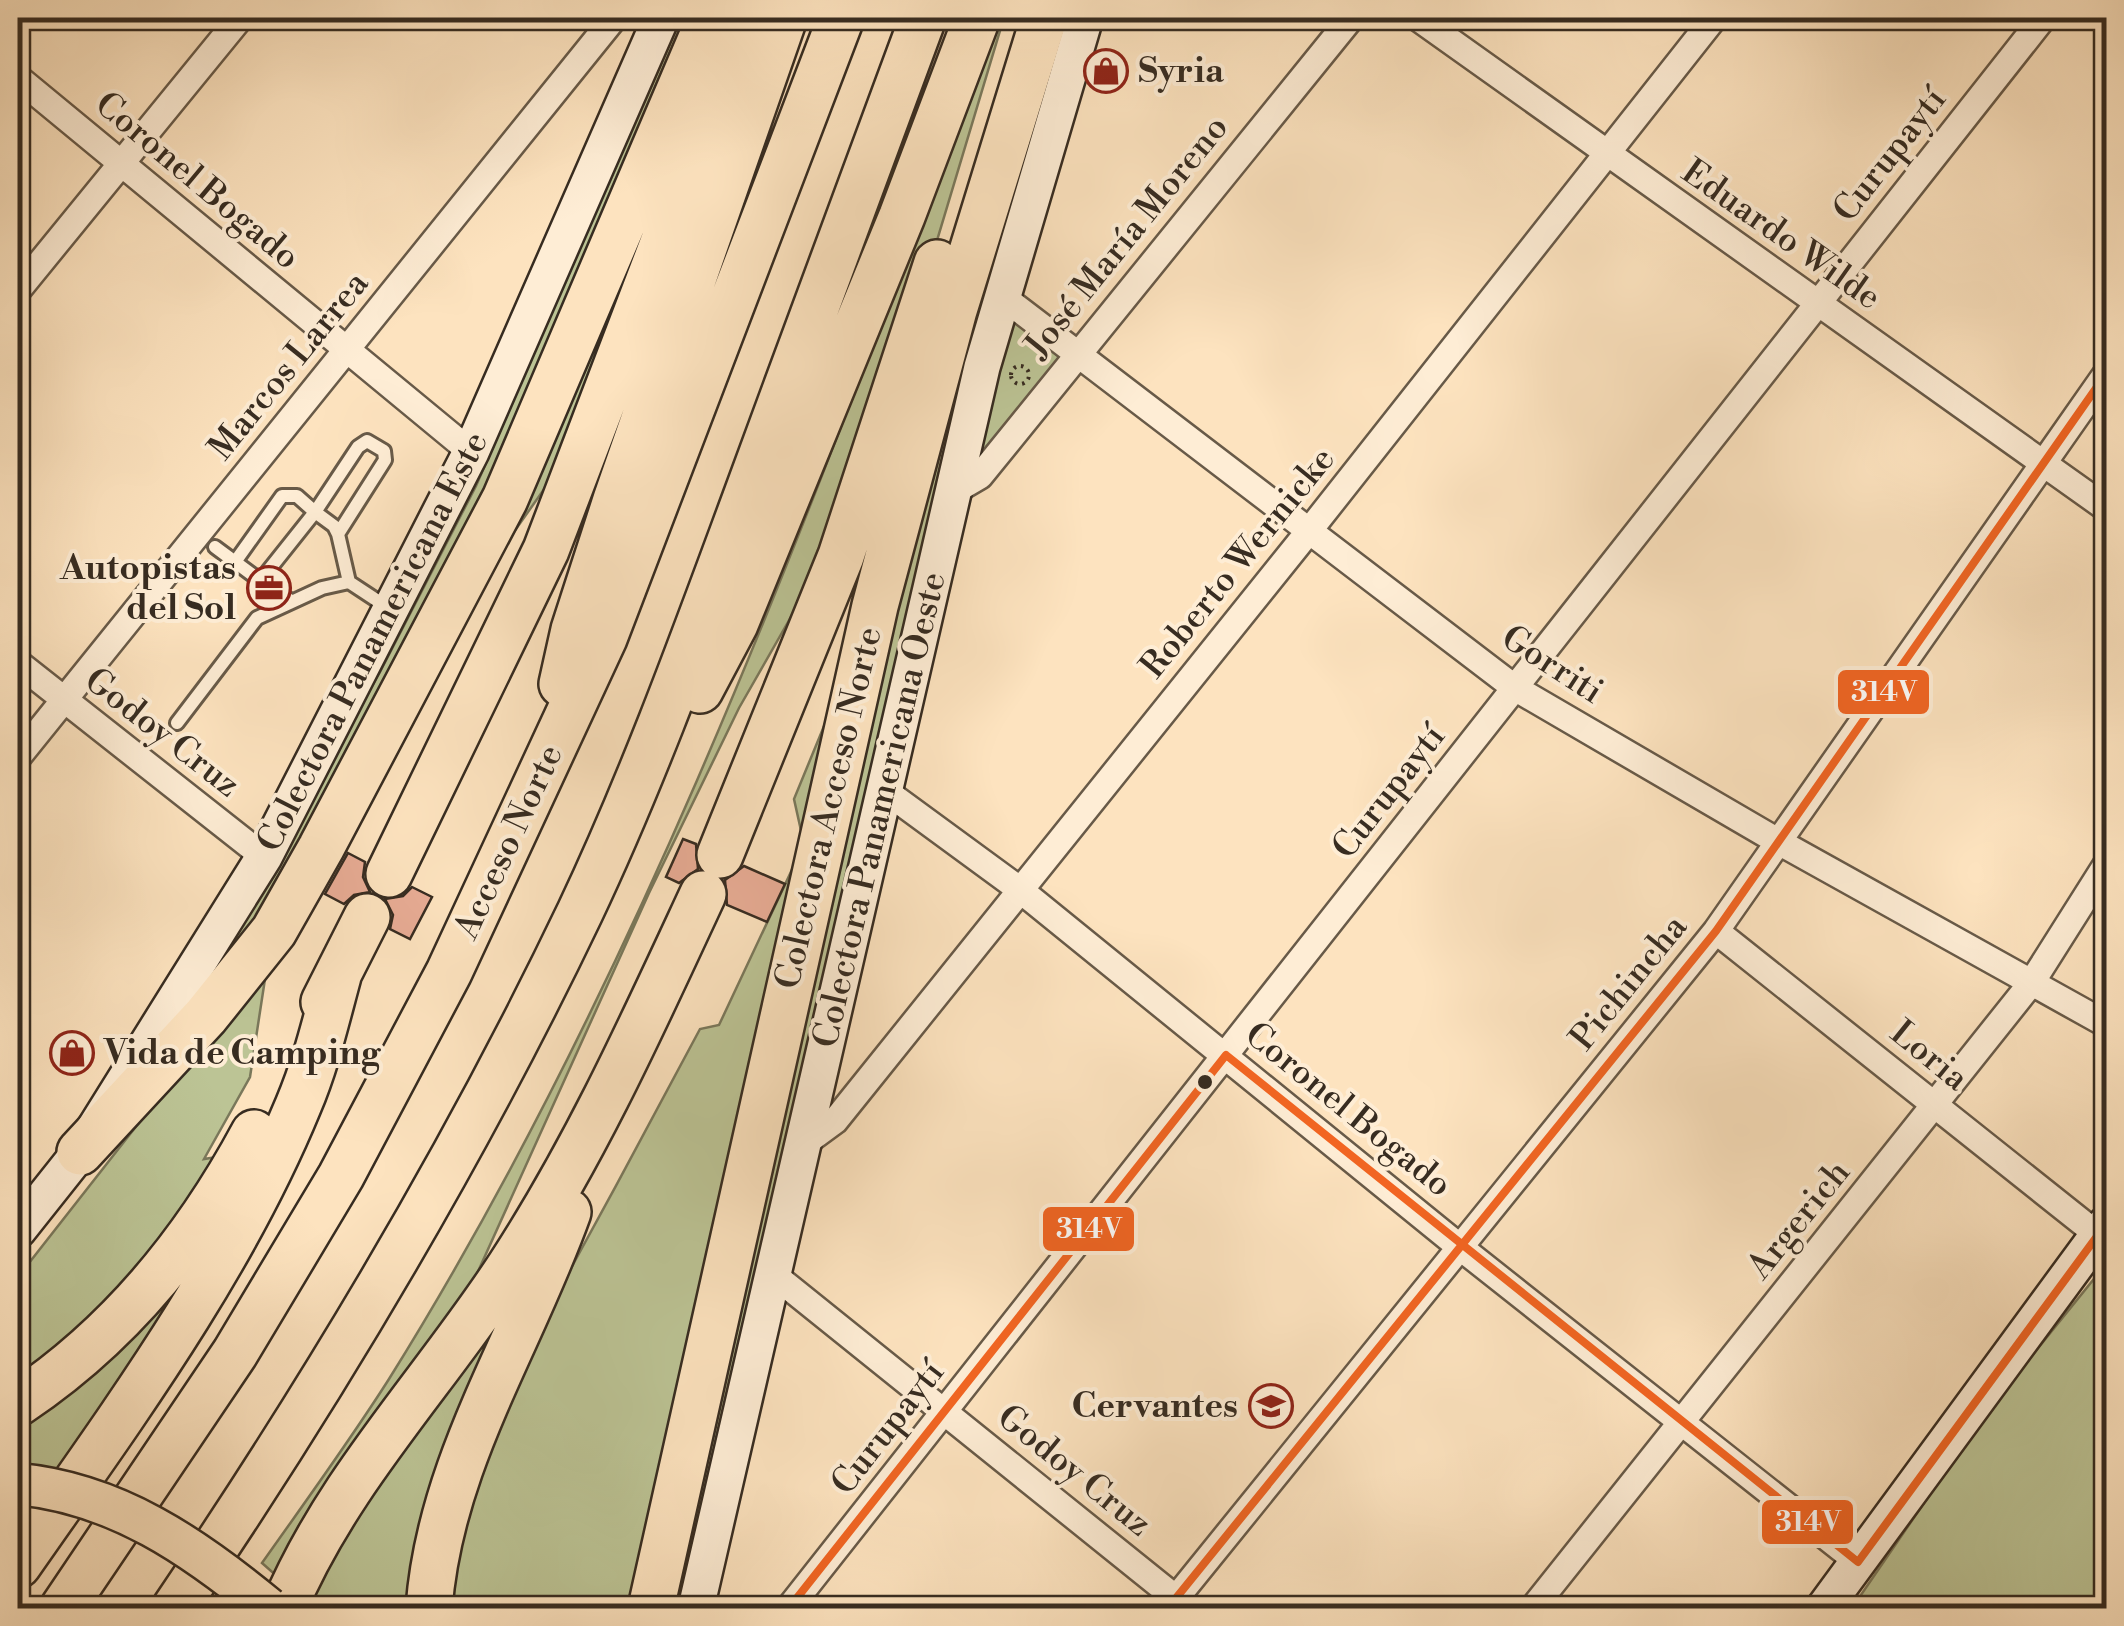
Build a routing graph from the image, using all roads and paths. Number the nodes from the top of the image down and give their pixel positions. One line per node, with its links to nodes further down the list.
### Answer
1 (240, 18): 19 (street)
2 (614, 18): 23 (street, Marcos Larrea)
3 (661, 18): 26 (street, Colectora Panamericana Este)
4 (710, 18): 61 (highway)
5 (749, 18): 49 (highway)
6 (784, 18): 44 (highway)
7 (841, 18): 44 (highway, Acceso Norte)
8 (923, 18): 51 (highway)
9 (977, 18): 51 (highway)
10 (1012, 18): 59 (highway)
11 (1044, 18): 78 (highway, Colectora Acceso Norte)
12 (1085, 18): 21 (street, Colectora Panamericana Oeste)
13 (1351, 18): 24 (street, José María Moreno)
14 (1418, 18): 18 (street, Eduardo Wilde)
15 (1714, 18): 18 (street, Roberto Wernicke)
16 (2043, 18): 22 (street, Curupaytí)
17 (18, 78): 19 (street, Coronel Bogado)
18 (1606, 156): 22 (street, Eduardo Wilde); 31 (street, Roberto Wernicke)
19 (119, 161): 20 (street); 23 (street, Coronel Bogado)
20 (18, 290)
21 (1003, 297): 24 (street, Gorriti); 28 (street, Colectora Panamericana Oeste)
22 (1818, 304): 27 (street, Eduardo Wilde); 40 (street, Curupaytí)
23 (347, 350): 26 (street, Coronel Bogado); 41 (street, Marcos Larrea)
24 (1076, 356): 28 (street, José María Moreno); 31 (street, Gorriti)
25 (2106, 374): 27 (street, Pichincha)
26 (471, 452): 38 (street, Colectora Panamericana Este)
27 (2044, 465): 29 (street, Eduardo Wilde); 46 (street, Pichincha)
28 (952, 492): 45 (street, Colectora Panamericana Oeste)
29 (2106, 508)
30 (314, 512): 32 (lane); 32 (lane); 34 (lane); 35 (lane)
31 (1310, 531): 40 (street, Gorriti); 50 (street, Roberto Wernicke)
32 (338, 534): 36 (lane)
33 (215, 547): 34 (lane)
34 (234, 562): 35 (lane)
35 (262, 582): 37 (lane)
36 (349, 582): 37 (lane); 38 (lane)
37 (291, 601): 42 (lane)
38 (392, 610): 47 (street, Colectora Panamericana Este)
39 (18, 663): 41 (street, Godoy Cruz)
40 (1515, 688): 46 (street, Gorriti); 57 (street, Curupaytí)
41 (63, 700): 43 (street, Marcos Larrea); 47 (street, Godoy Cruz)
42 (177, 723)
43 (18, 756)
44 (545, 763): 73 (highway, Acceso Norte)
45 (884, 790): 50 (street, Coronel Bogado); 60 (street, Colectora Panamericana Oeste)
46 (1779, 842): 53 (street, Pichincha); 55 (street, Gorriti)
47 (264, 857): 61 (street, Colectora Panamericana Este)
48 (2106, 865): 55 (street, Argerich)
49 (388, 874)
50 (1020, 889): 57 (street, Coronel Bogado); 60 (street, Roberto Wernicke)
51 (582, 907): 74 (highway)
52 (367, 916): 54 (highway)
53 (1716, 931): 58 (street, Loria); 64 (street, Pichincha)
54 (338, 976): 66 (highway); 71 (highway)
55 (2032, 982): 56 (street, Gorriti); 58 (street, Argerich)
56 (2106, 1024)
57 (1226, 1055): 64 (street, Coronel Bogado); 67 (street, Curupaytí)
58 (1935, 1105): 62 (street, Loria); 68 (street, Argerich)
59 (604, 1109): 76 (highway); 77 (highway)
60 (805, 1143): 65 (street, Colectora Panamericana Oeste)
61 (80, 1152): 63 (street, Colectora Panamericana Este)
62 (2102, 1229): 70 (street)
63 (18, 1230)
64 (1461, 1248): 68 (street, Coronel Bogado); 72 (street, Pichincha)
65 (774, 1275): 67 (street, Godoy Cruz); 79 (street, Colectora Panamericana Oeste)
66 (18, 1403)
67 (945, 1412): 72 (street, Godoy Cruz); 80 (street, Curupaytí)
68 (1682, 1424): 70 (street, Coronel Bogado); 81 (street, Argerich)
69 (18, 1484): 75 (main road, bridge)
70 (1858, 1562): 82 (street)
71 (18, 1565)
72 (1178, 1605)
73 (63, 1608)
74 (175, 1608)
75 (268, 1608)
76 (284, 1608)
77 (428, 1608)
78 (651, 1608)
79 (696, 1608)
80 (789, 1608)
81 (1533, 1608)
82 (1824, 1608)

